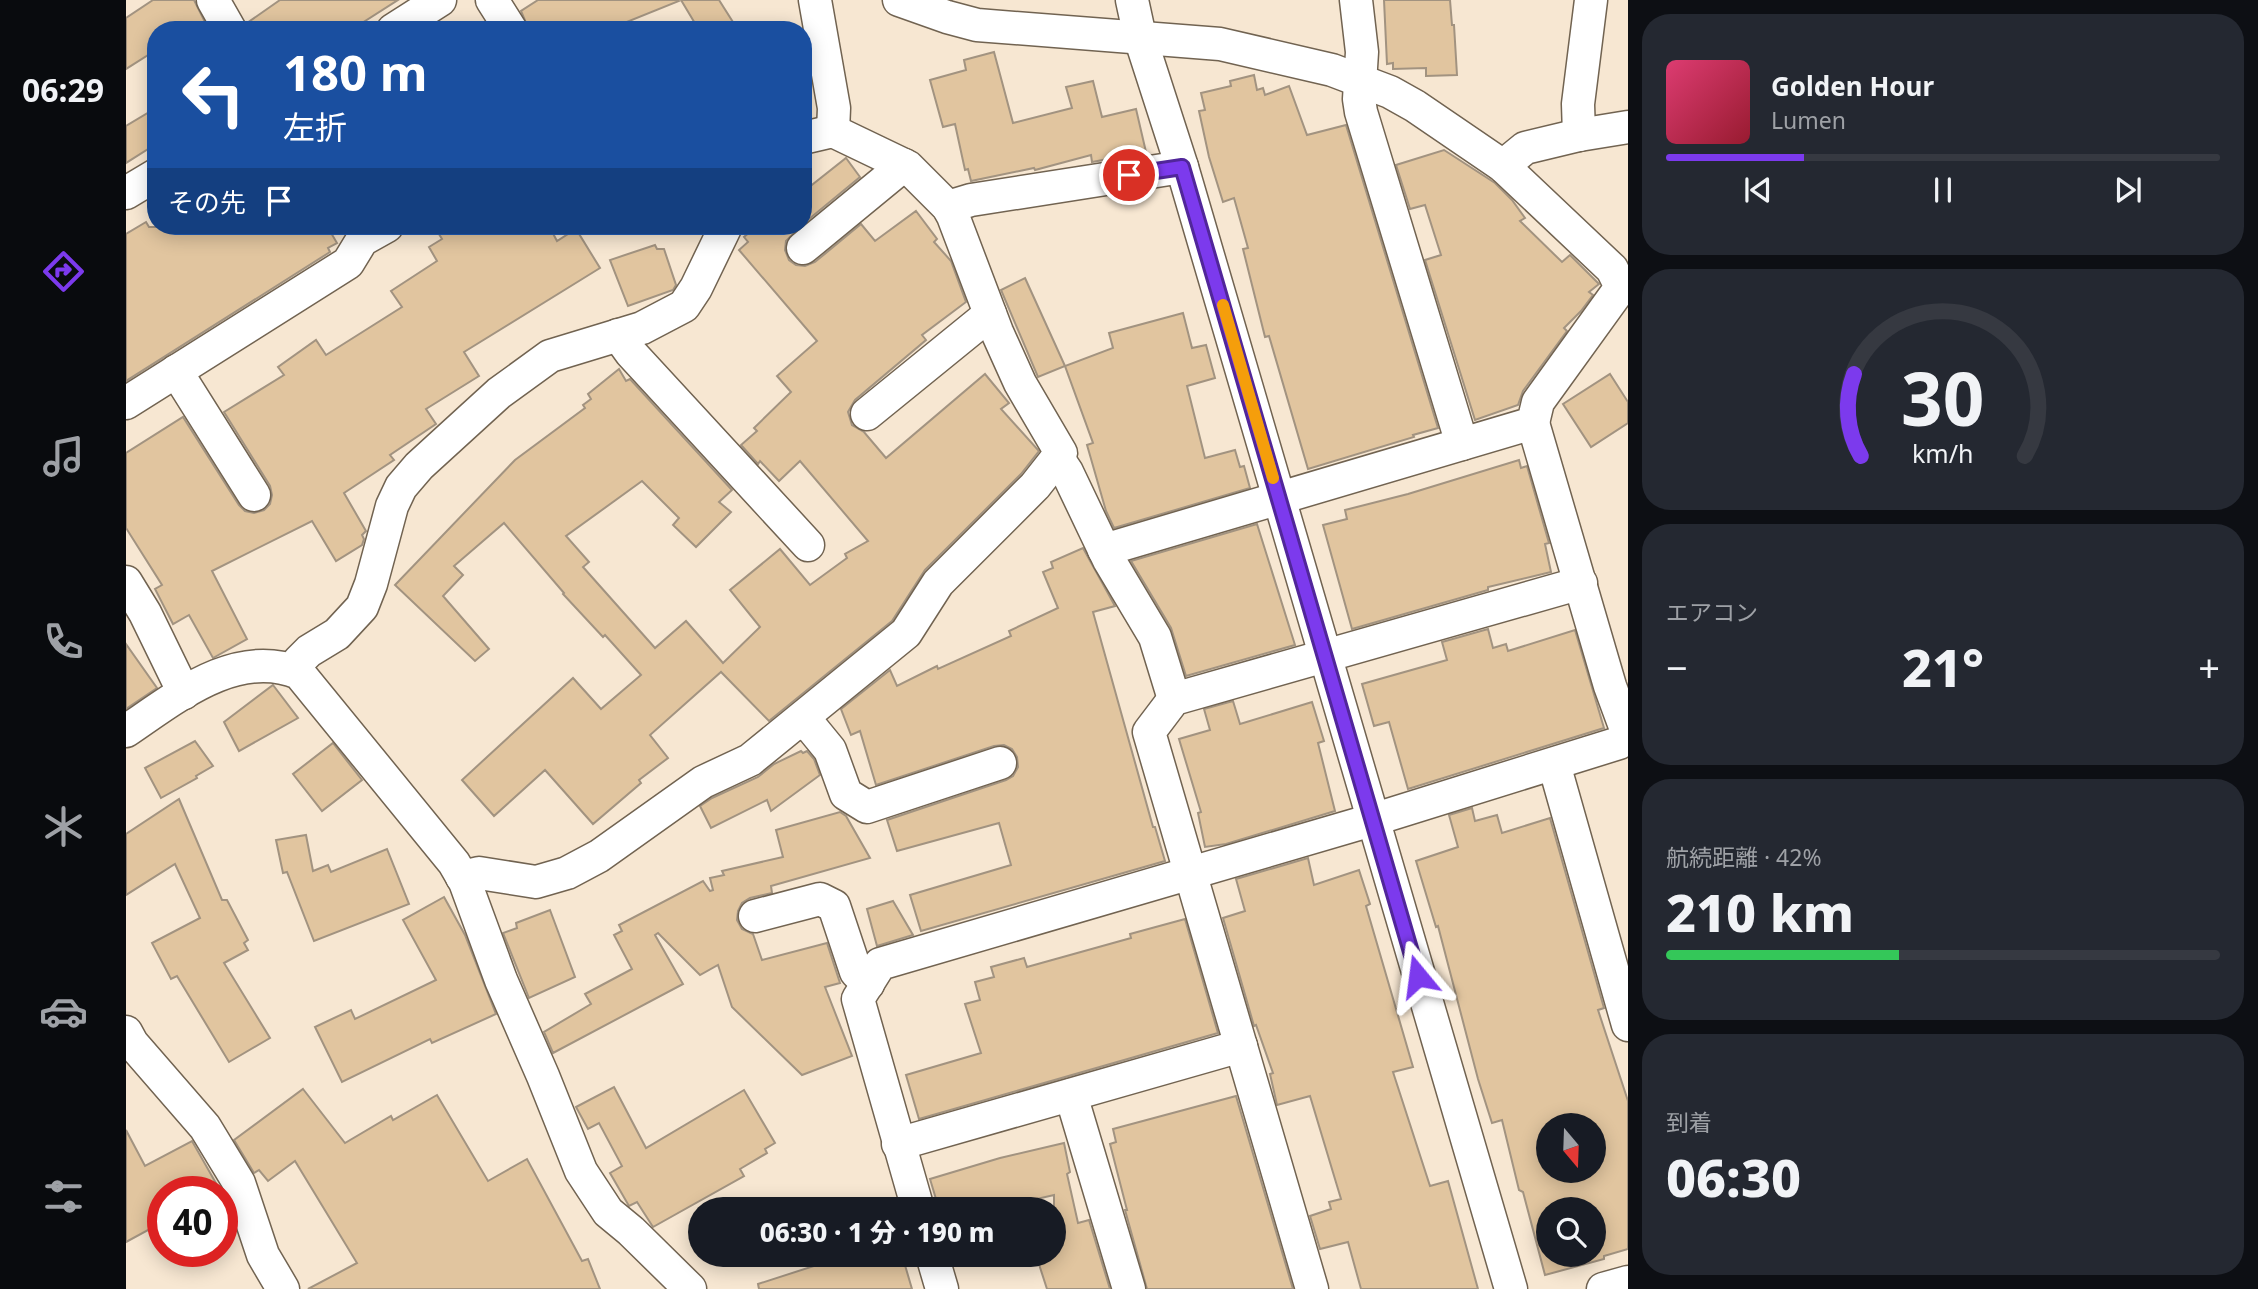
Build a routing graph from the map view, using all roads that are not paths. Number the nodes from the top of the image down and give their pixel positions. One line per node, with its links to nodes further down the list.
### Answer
1 (214, 0): 9 (street)
2 (440, 0): 10 (street)
3 (492, 0): 11 (street)
4 (815, 0): 15 (street)
5 (900, 0): 12 (street)
6 (1132, 0): 12 (street)
7 (1356, 0): 13 (street)
8 (1591, 0): 16 (street)
9 (225, 21)
10 (407, 21)
11 (505, 21)
12 (1140, 37): 13 (street); 19 (street)
13 (1360, 82): 18 (street); 32 (street)
14 (1628, 127): 16 (street)
15 (818, 134): 17 (street)
16 (1579, 135): 18 (street)
17 (904, 165): 22 (street); 25 (street)
18 (1503, 166): 31 (street)
19 (1182, 167): 22 (street); 35 (street)
20 (147, 180): 21 (street)
21 (126, 193)
22 (948, 207): 26 (street)
23 (366, 235): 28 (street)
24 (722, 235): 27 (street)
25 (803, 248)
26 (990, 314): 30 (street); 33 (street)
27 (618, 335): 36 (street); 41 (street)
28 (176, 371): 29 (street); 34 (street)
29 (126, 402)
30 (867, 414)
31 (1533, 423): 32 (street); 39 (street)
32 (1462, 444): 35 (street)
33 (1057, 457): 37 (street); 45 (street)
34 (254, 495)
35 (1280, 499): 37 (street); 40 (street)
36 (808, 545)
37 (1104, 550): 44 (street)
38 (126, 582): 43 (street)
39 (1581, 583): 40 (street); 42 (street)
40 (1325, 656): 44 (street); 49 (street)
41 (299, 673): 43 (street); 51 (street)
42 (1619, 683): 48 (street)
43 (184, 693): 46 (street)
44 (1174, 699): 50 (street)
45 (800, 721): 47 (street); 51 (street)
46 (126, 732)
47 (1000, 763)
48 (1554, 764): 49 (street); 54 (street)
49 (1372, 820): 50 (street); 67 (street)
50 (1190, 872): 53 (street); 56 (street)
51 (462, 877): 63 (street)
52 (755, 916): 53 (street)
53 (868, 984): 58 (street)
54 (1628, 1025)
55 (126, 1032): 62 (street)
56 (1241, 1046): 57 (street); 66 (street)
57 (1071, 1095): 58 (street); 65 (street)
58 (898, 1144): 59 (street)
59 (914, 1197)
60 (936, 1267): 64 (street)
61 (1628, 1282): 68 (street)
62 (283, 1289)
63 (690, 1289)
64 (942, 1289)
65 (1129, 1289)
66 (1312, 1289)
67 (1511, 1289)
68 (1603, 1289)

